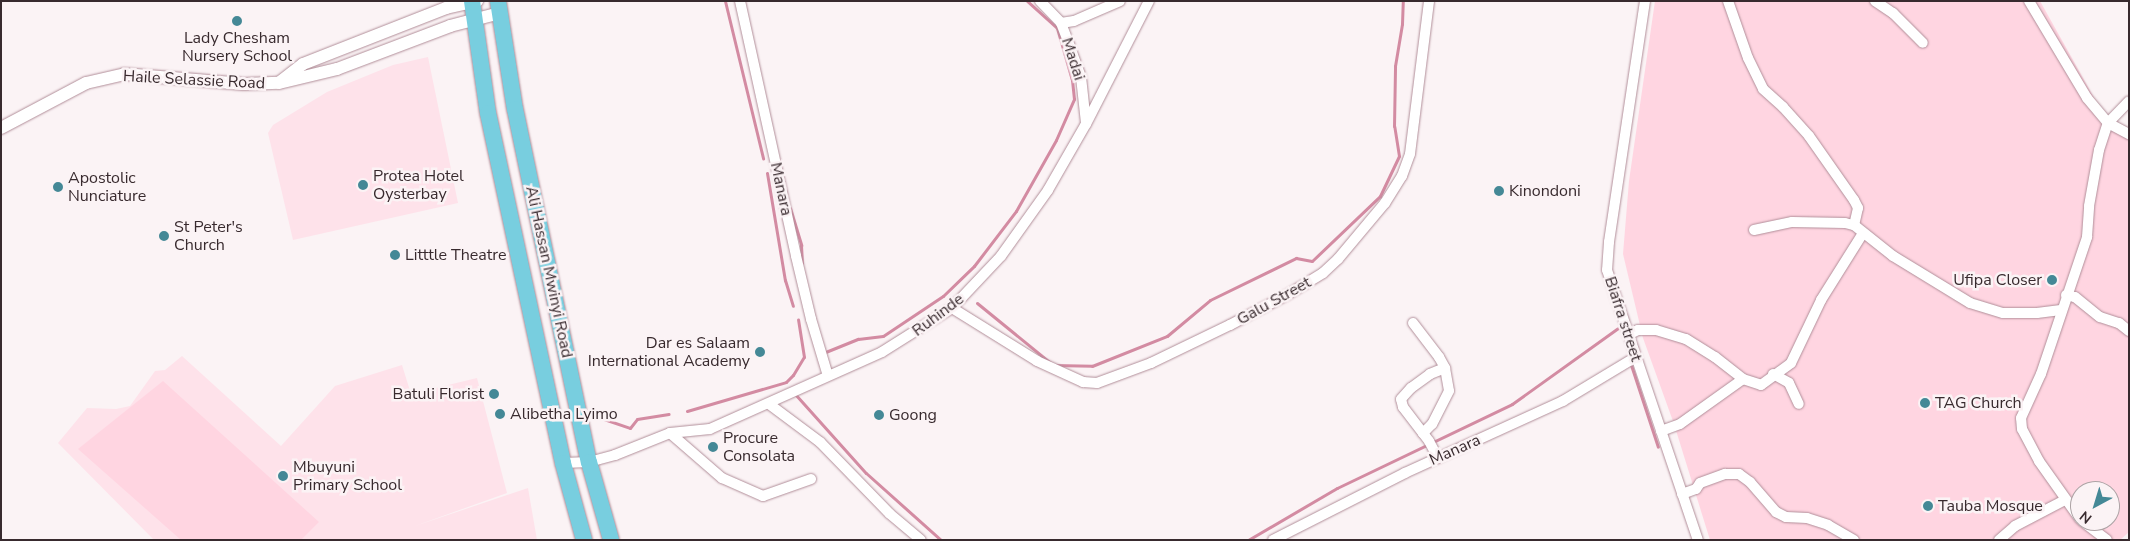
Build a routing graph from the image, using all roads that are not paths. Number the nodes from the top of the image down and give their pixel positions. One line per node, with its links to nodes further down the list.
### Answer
1 (740, 1): 32 (street, Manara)
2 (1040, 1): 12 (street, Madai)
3 (1120, 1): 12 (street)
4 (1149, 1): 17 (street, Ruhinde)
5 (1429, 1): 24 (street, Galu Street)
6 (1645, 1): 28 (street, Biafra street)
7 (1728, 1): 20 (street)
8 (1875, 1): 13 (street)
9 (2029, 1): 16 (street)
10 (474, 6): 11 (street, Haile Selassie Road); 14 (street, Haile Selassie Road); 14 (street, Haile Selassie Road); 40 (highway, Ali Hassan Mwinyi Road)
11 (499, 7): 41 (highway, Ali Hassan Mwinyi Road)
12 (1060, 23): 17 (street, Madai)
13 (1924, 43)
14 (278, 83): 18 (street, Haile Selassie Road)
15 (2129, 101): 16 (street)
16 (2108, 123): 19 (street); 23 (street)
17 (1086, 124): 24 (street, Ruhinde)
18 (1, 128)
19 (2129, 134)
20 (1854, 225): 21 (street); 22 (street)
21 (1754, 230)
22 (1863, 233): 25 (street); 31 (street)
23 (2066, 295): 25 (street); 27 (street)
24 (952, 308): 32 (street, Ruhinde)
25 (2061, 310): 44 (street)
26 (1413, 323): 30 (street)
27 (2129, 331)
28 (1628, 335): 29 (street, Biafra street); 33 (street)
29 (1636, 358): 36 (street, Biafra street); 39 (street, Manara)
30 (1445, 368): 38 (street); 38 (street)
31 (1773, 374): 33 (street); 35 (street)
32 (828, 376): 34 (street, Ruhinde)
33 (1743, 378): 36 (street)
34 (769, 404): 37 (street, Ruhinde); 49 (street)
35 (1799, 404)
36 (1661, 431): 43 (street, Biafra street)
37 (670, 433): 41 (street, Ruhinde); 42 (street)
38 (1428, 440): 39 (street)
39 (1438, 458): 50 (street, Manara)
40 (563, 462): 41 (street, Ruhinde); 47 (highway, Ali Hassan Mwinyi Road)
41 (590, 462): 48 (highway, Ali Hassan Mwinyi Road)
42 (811, 479)
43 (1682, 494): 51 (street, Biafra street); 52 (street)
44 (2065, 500): 45 (street); 53 (street)
45 (2070, 506)
46 (2095, 531): 54 (street)
47 (584, 540)
48 (611, 540)
49 (921, 540)
50 (1273, 540)
51 (1698, 540)
52 (1854, 540)
53 (1999, 540)
54 (2107, 540)

